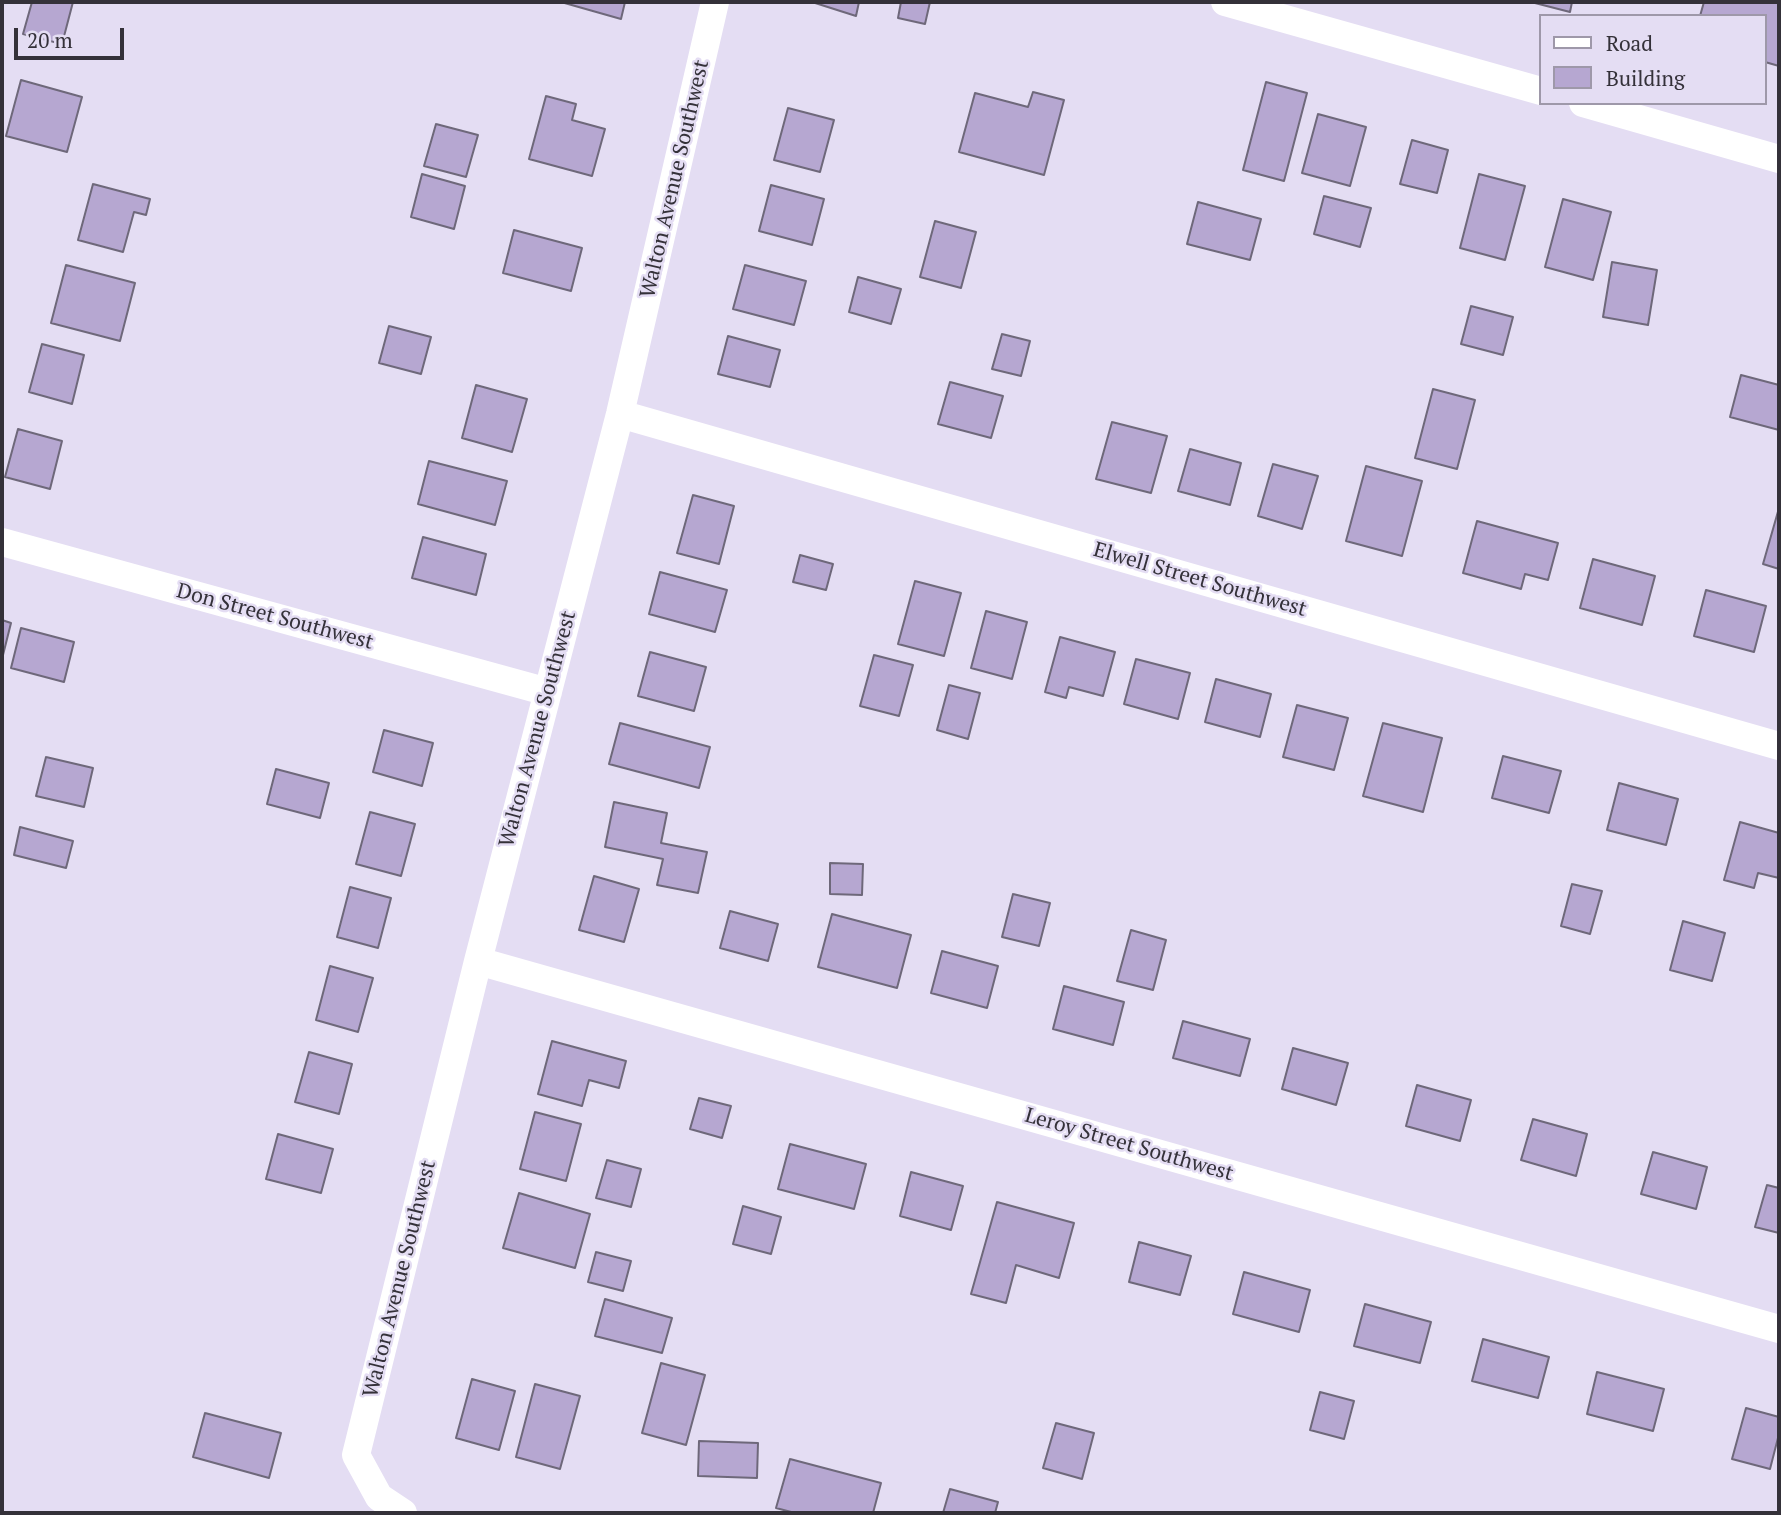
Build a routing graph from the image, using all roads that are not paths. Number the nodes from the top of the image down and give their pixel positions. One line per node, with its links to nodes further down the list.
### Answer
1 (715, 2): 6 (street, Walton Avenue Southwest)
2 (1225, 2): 3 (street)
3 (1540, 92)
4 (1590, 105): 5 (street)
5 (1779, 159)
6 (620, 414): 8 (street, Walton Avenue Southwest); 9 (street, Elwell Street Southwest)
7 (2, 541): 8 (street, Don Street Southwest)
8 (548, 692): 10 (street, Walton Avenue Southwest)
9 (1779, 746)
10 (478, 961): 11 (street, Leroy Street Southwest); 12 (street, Walton Avenue Southwest)
11 (1779, 1329)
12 (403, 1513)

